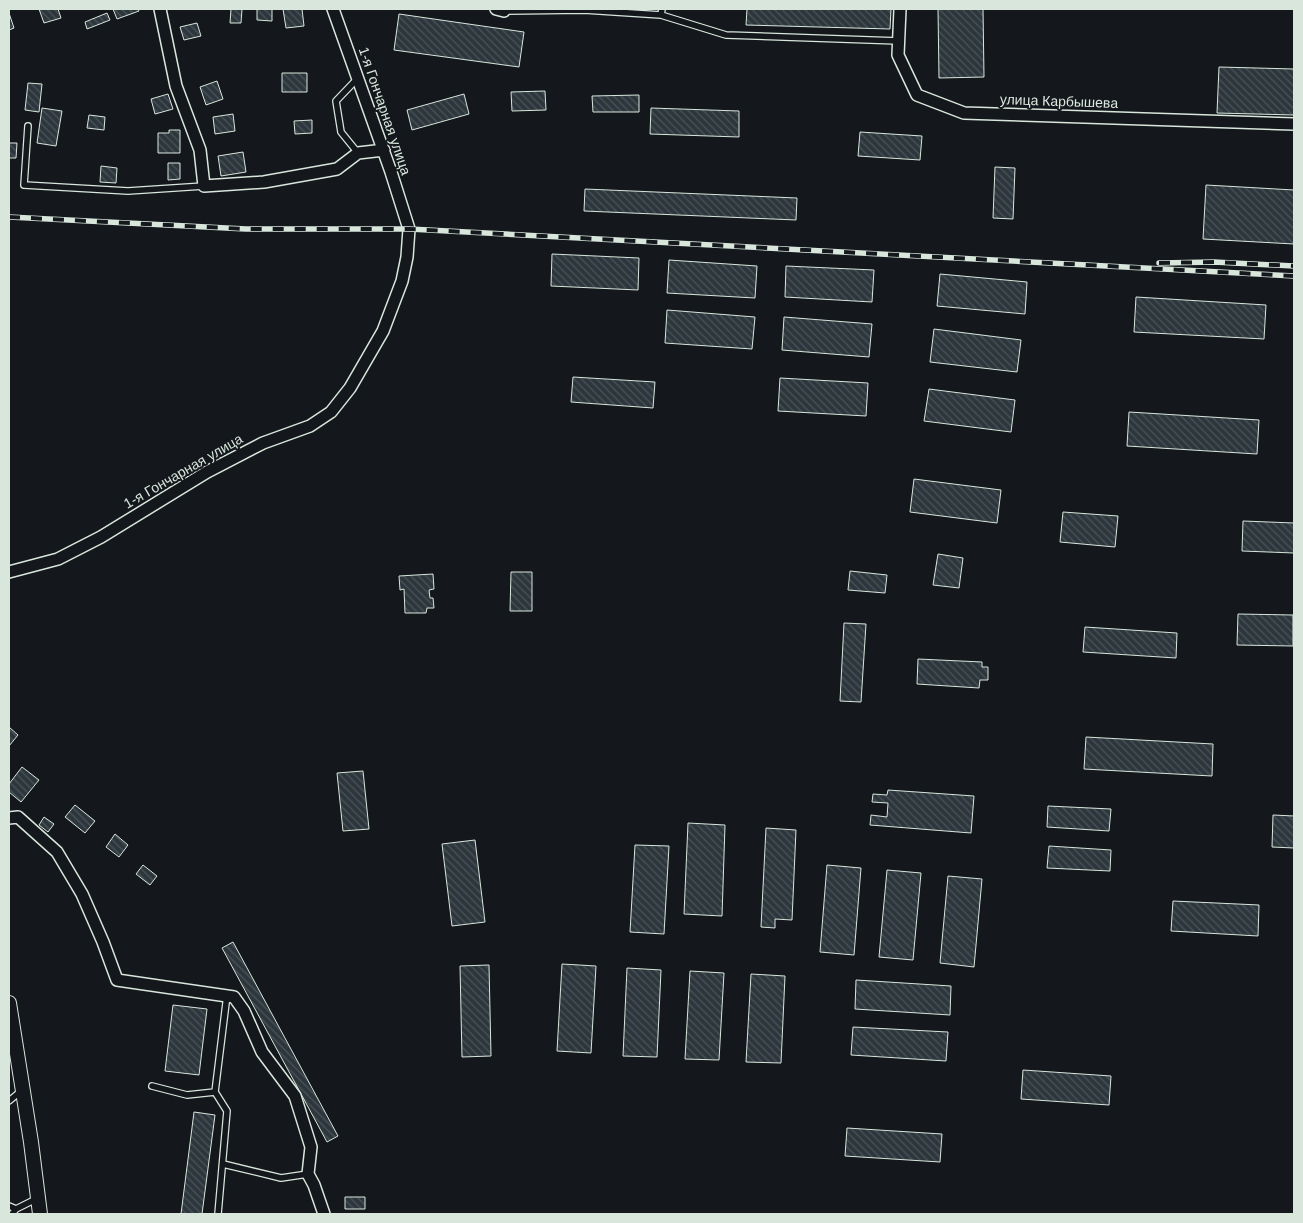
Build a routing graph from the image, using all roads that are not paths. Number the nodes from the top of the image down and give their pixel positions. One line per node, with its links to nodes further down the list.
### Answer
1 (160, 9): 12 (street)
2 (333, 9): 7 (street, 1-я Гончарная улица)
3 (900, 9): 6 (street, улица Карбышева)
4 (501, 10): 5 (lane)
5 (661, 12): 6 (lane)
6 (899, 40): 8 (street, улица Карбышева)
7 (358, 78): 10 (street, 1-я Гончарная улица); 11 (lane)
8 (1294, 124)
9 (28, 126): 12 (lane)
10 (384, 150): 11 (street); 13 (street, 1-я Гончарная улица)
11 (358, 153): 12 (street)
12 (204, 186)
13 (9, 572)
14 (9, 818): 15 (street)
15 (227, 995): 19 (lane); 22 (street)
16 (9, 1003): 18 (street)
17 (152, 1086): 19 (lane)
18 (23, 1090): 20 (lane); 23 (street)
19 (216, 1092): 21 (lane)
20 (9, 1101)
21 (223, 1164): 22 (lane); 27 (lane)
22 (308, 1174): 28 (street)
23 (38, 1198): 25 (lane); 26 (street)
24 (9, 1206): 25 (lane)
25 (14, 1212)
26 (40, 1214)
27 (218, 1214)
28 (324, 1214)

